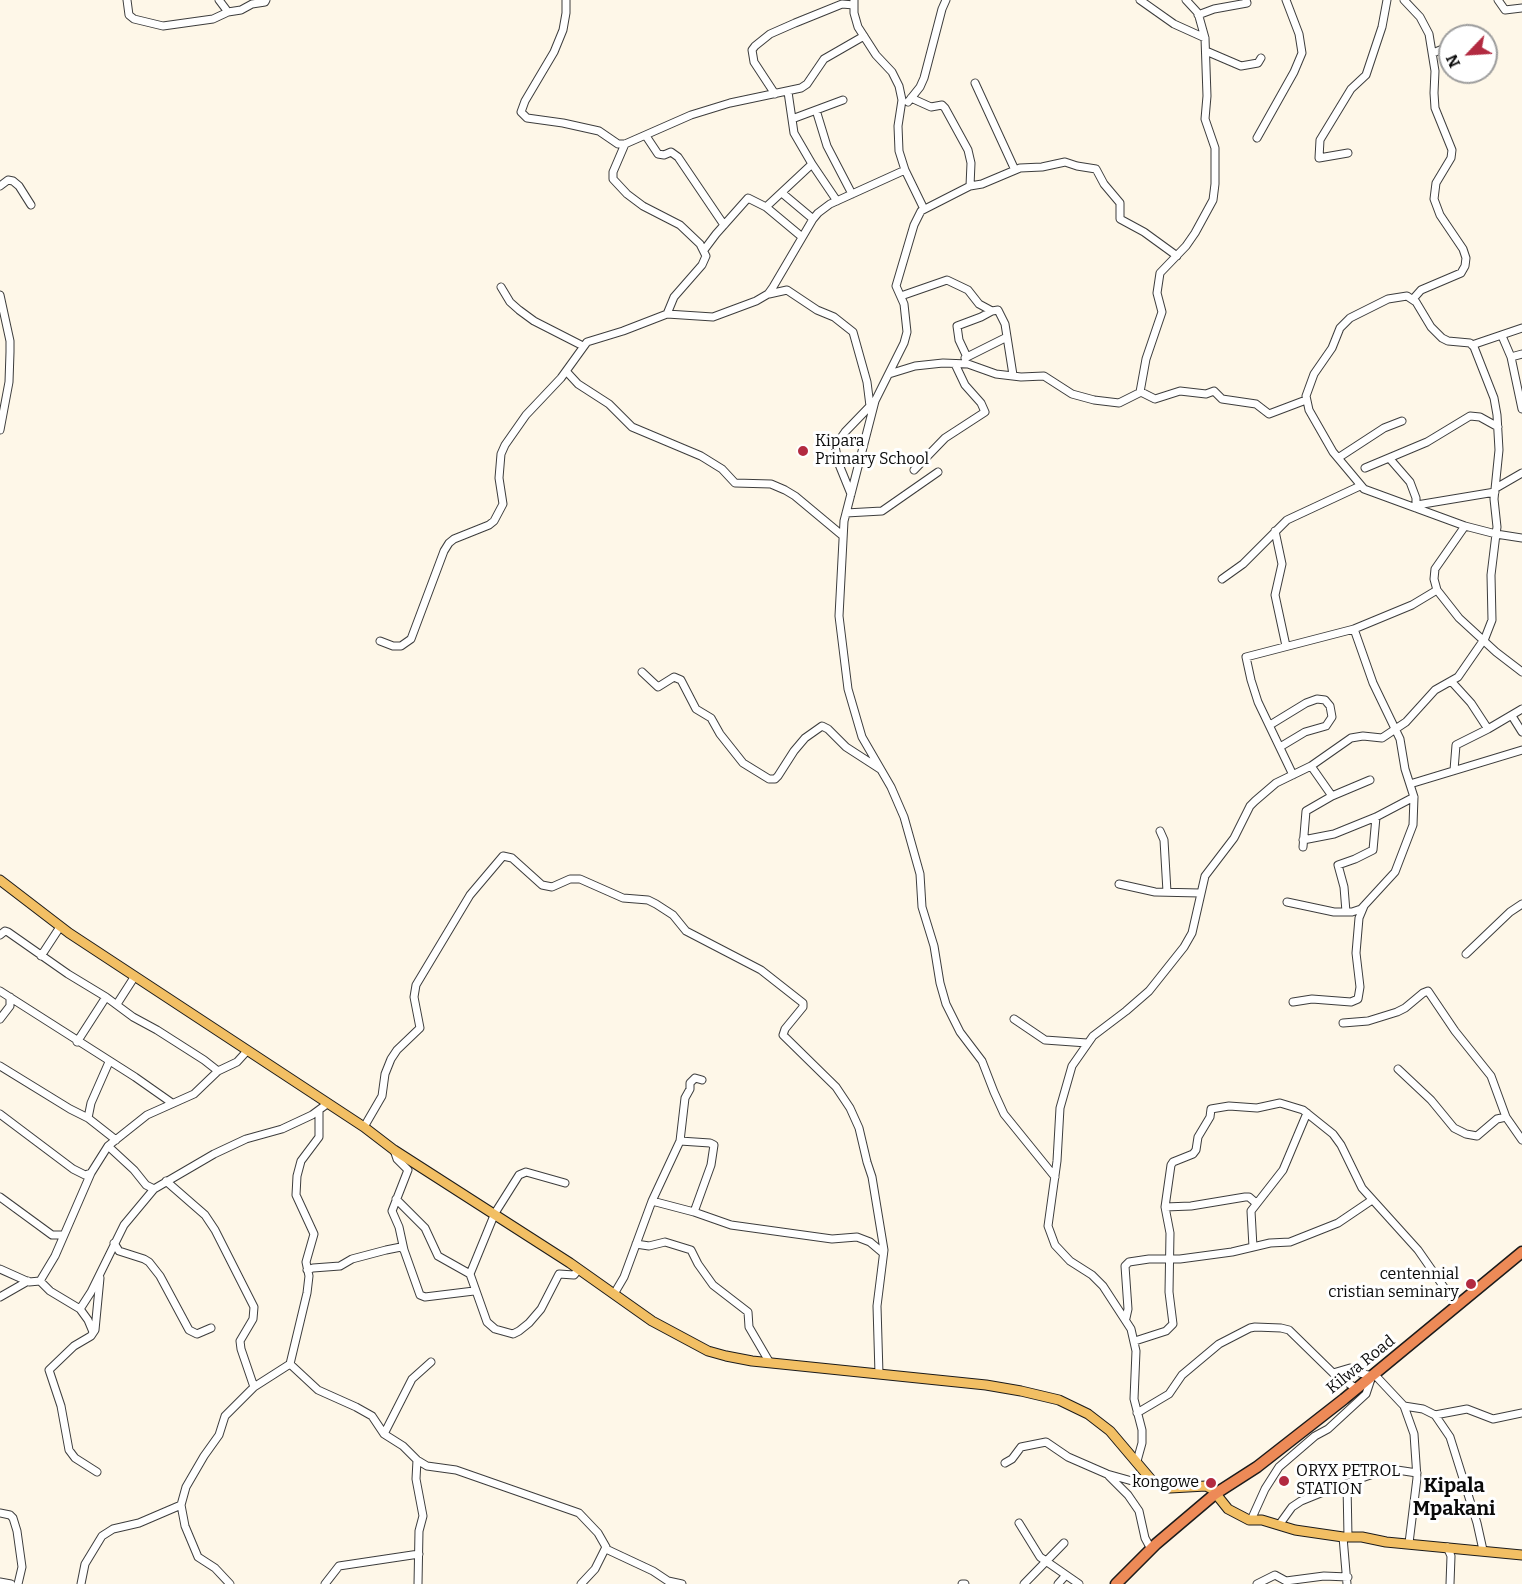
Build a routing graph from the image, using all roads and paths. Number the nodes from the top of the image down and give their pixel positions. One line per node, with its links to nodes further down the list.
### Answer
1 (127, 0): 15 (street)
2 (219, 0): 15 (street)
3 (266, 0): 15 (street)
4 (567, 0): 33 (street)
5 (946, 0): 26 (street)
6 (1140, 0): 18 (street)
7 (1186, 0): 16 (street)
8 (1246, 0): 16 (street)
9 (1286, 0): 32 (street)
10 (1387, 0): 34 (street)
11 (1404, 0): 21 (street)
12 (1498, 0): 14 (street)
13 (854, 3): 17 (street); 25 (street)
14 (1522, 8)
15 (228, 12)
16 (1198, 15): 18 (street)
17 (864, 36): 24 (street); 28 (street)
18 (1204, 38): 19 (street)
19 (1206, 51): 22 (street); 50 (street)
20 (1438, 51): 21 (street)
21 (1433, 53): 55 (street)
22 (1262, 58)
23 (975, 83): 37 (street)
24 (788, 92): 25 (street); 30 (street)
25 (776, 94): 31 (street)
26 (911, 98): 28 (street); 39 (street)
27 (843, 100): 29 (street)
28 (902, 108): 36 (street)
29 (816, 110): 30 (street); 41 (street)
30 (792, 119): 35 (street)
31 (646, 136): 33 (street); 47 (street)
32 (1257, 138)
33 (626, 144): 49 (street)
34 (1348, 153)
35 (812, 164): 40 (street); 42 (street)
36 (905, 170): 41 (street); 45 (street)
37 (1015, 170): 39 (street); 50 (street)
38 (0, 186): 43 (street)
39 (970, 186): 45 (street)
40 (782, 193): 44 (street); 46 (street)
41 (852, 194): 42 (street)
42 (837, 201): 46 (street)
43 (31, 205)
44 (766, 207): 47 (street); 48 (street)
45 (924, 209): 54 (street)
46 (813, 219): 48 (street)
47 (724, 225): 49 (street)
48 (802, 237): 52 (street)
49 (704, 250): 57 (street)
50 (1177, 256): 72 (street)
51 (501, 287): 62 (street)
52 (768, 294): 57 (street); 74 (street)
53 (0, 295): 67 (street)
54 (900, 296): 56 (street); 70 (street)
55 (1413, 299): 61 (street); 73 (street)
56 (992, 310): 60 (street); 64 (street)
57 (667, 314): 62 (street)
58 (1522, 327): 59 (street)
59 (1502, 336): 61 (street); 65 (street)
60 (1007, 337): 64 (street); 71 (street)
61 (1472, 345): 78 (street)
62 (583, 346): 69 (street)
63 (1522, 354): 65 (street)
64 (967, 357): 66 (street)
65 (1511, 357): 76 (street)
66 (953, 364): 70 (street); 71 (street); 83 (street)
67 (10, 366): 68 (street); 75 (street)
68 (0, 368)
69 (566, 371): 94 (street); 99 (street)
70 (887, 375): 74 (street)
71 (1013, 375): 72 (street)
72 (1140, 392): 73 (street)
73 (1306, 400): 80 (street)
74 (873, 404): 88 (street); 88 (street)
75 (3, 406): 79 (street)
76 (1522, 409)
77 (1401, 421): 80 (street)
78 (1498, 427): 81 (street); 87 (street)
79 (0, 430)
80 (1338, 458): 86 (street)
81 (1390, 459): 82 (street); 89 (street)
82 (1365, 468)
83 (914, 470)
84 (938, 472): 90 (street)
85 (1522, 473): 87 (street)
86 (1360, 486): 89 (street); 92 (street)
87 (1495, 490): 89 (street); 93 (street)
88 (851, 494): 90 (street)
89 (1417, 507): 91 (street)
90 (846, 513): 94 (street)
91 (1465, 526): 93 (street); 97 (street)
92 (1275, 531): 96 (street); 101 (street)
93 (1496, 534): 95 (street); 100 (street)
94 (843, 536): 114 (street)
95 (1522, 538)
96 (1222, 579)
97 (1437, 590): 98 (street); 100 (street)
98 (1354, 629): 101 (street); 108 (street)
99 (380, 641)
100 (1484, 641): 103 (street); 104 (street)
101 (1286, 646): 107 (street)
102 (642, 672): 114 (street)
103 (1522, 672)
104 (1451, 681): 108 (street); 109 (street)
105 (1522, 709): 106 (street)
106 (1512, 716): 109 (street); 110 (street)
107 (1270, 725): 111 (street); 111 (street)
108 (1396, 729): 113 (street); 118 (street)
109 (1488, 729): 115 (street)
110 (1522, 732)
111 (1280, 747): 116 (street)
112 (1522, 750): 115 (street)
113 (1311, 766): 116 (street); 119 (street)
114 (882, 770): 167 (street)
115 (1454, 770): 118 (street)
116 (1293, 775): 126 (street)
117 (1370, 780): 119 (street)
118 (1410, 784): 120 (street)
119 (1332, 796): 121 (street)
120 (1414, 797): 121 (street); 129 (street)
121 (1376, 817): 130 (street)
122 (1160, 831): 125 (street)
123 (0, 880): 131 (main road)
124 (1119, 884): 125 (street)
125 (1167, 892): 126 (street)
126 (1200, 893): 147 (street)
127 (1287, 902): 130 (street)
128 (1522, 904): 133 (street)
129 (1364, 906): 130 (street); 140 (street)
130 (1346, 912)
131 (60, 927): 134 (street); 135 (main road)
132 (2, 931): 134 (street)
133 (1466, 954)
134 (41, 956): 138 (street)
135 (135, 976): 141 (street); 148 (main road)
136 (0, 991): 137 (street)
137 (10, 997): 139 (street); 142 (street)
138 (106, 997): 141 (street); 146 (street)
139 (18, 1002): 142 (street); 146 (street)
140 (1293, 1002)
141 (117, 1004): 152 (street)
142 (10, 1006): 143 (street)
143 (0, 1019)
144 (1014, 1019): 147 (street)
145 (1343, 1023): 158 (street)
146 (77, 1042): 149 (street)
147 (1087, 1042): 167 (street)
148 (247, 1051): 152 (street); 155 (main road)
149 (109, 1062): 154 (street); 159 (street)
150 (0, 1066): 159 (street)
151 (1398, 1069): 158 (street)
152 (218, 1071): 154 (street)
153 (702, 1080): 162 (street)
154 (172, 1103): 161 (street)
155 (323, 1107): 160 (main road); 168 (street); 191 (street)
156 (1307, 1113): 175 (street); 177 (street); 178 (street)
157 (0, 1114): 166 (street)
158 (1506, 1117): 163 (street)
159 (88, 1118): 161 (street)
160 (364, 1127): 165 (main road); 187 (street)
161 (116, 1140): 164 (street)
162 (680, 1140): 176 (street); 179 (street)
163 (1522, 1140)
164 (108, 1146): 166 (street); 170 (street)
165 (394, 1150): 174 (street); 180 (main road)
166 (92, 1173): 181 (street)
167 (1055, 1177): 201 (street)
168 (166, 1181): 171 (street); 211 (street)
169 (565, 1183): 180 (street)
170 (146, 1185): 171 (street); 173 (street)
171 (154, 1189): 173 (street)
172 (0, 1197): 181 (street)
173 (146, 1198): 182 (street)
174 (396, 1199): 185 (street); 193 (street)
175 (1372, 1200): 184 (street); 199 (street)
176 (652, 1201): 179 (street); 183 (street)
177 (1256, 1203): 178 (street); 184 (street)
178 (1165, 1207): 188 (street)
179 (694, 1212): 187 (street)
180 (495, 1213): 190 (main road); 193 (street)
181 (63, 1235): 195 (street)
182 (114, 1243): 192 (street); 202 (street)
183 (636, 1244): 197 (street); 206 (street)
184 (1253, 1247): 188 (street)
185 (404, 1250): 191 (street); 196 (street)
186 (1522, 1252): 199 (highway, Kilwa Road)
187 (884, 1253): 209 (street)
188 (1169, 1258): 201 (street); 204 (street)
189 (0, 1269): 194 (street)
190 (579, 1269): 196 (street); 197 (main road)
191 (307, 1270): 207 (street)
192 (100, 1273): 200 (street); 203 (street)
193 (470, 1274): 196 (street)
194 (28, 1281): 195 (street); 198 (street)
195 (40, 1281): 200 (street)
196 (474, 1291)
197 (615, 1294): 206 (main road)
198 (0, 1297)
199 (1457, 1306): 210 (highway, Kilwa Road)
200 (80, 1309): 203 (street)
201 (1126, 1318): 204 (street)
202 (211, 1328)
203 (93, 1333): 221 (street)
204 (1135, 1341): 214 (street)
205 (431, 1362): 217 (street)
206 (770, 1363): 209 (main road)
207 (290, 1364): 211 (street); 217 (street)
208 (1333, 1373): 210 (street); 212 (street); 214 (street)
209 (879, 1374): 219 (main road)
210 (1373, 1375): 212 (highway, Kilwa Road); 213 (street); 229 (street)
211 (254, 1387): 227 (street)
212 (1357, 1389): 226 (highway, Kilwa Road)
213 (1404, 1406): 216 (street); 222 (street)
214 (1137, 1413): 219 (street)
215 (1522, 1413): 216 (street)
216 (1435, 1415): 238 (street)
217 (384, 1434): 218 (street)
218 (417, 1460): 237 (street); 239 (street)
219 (1137, 1461): 224 (main road)
220 (1005, 1463): 223 (street)
221 (97, 1473)
222 (1417, 1473): 225 (street); 234 (street)
223 (1107, 1474): 224 (street); 236 (street)
224 (1154, 1483): 226 (main road)
225 (1347, 1485): 231 (street); 232 (street)
226 (1215, 1494): 229 (main road); 236 (highway, Kilwa Road)
227 (181, 1505): 247 (street); 248 (street)
228 (0, 1513): 246 (street)
229 (1251, 1520): 231 (main road)
230 (1019, 1523): 241 (street)
231 (1279, 1525): 232 (main road)
232 (1346, 1537): 234 (main road); 243 (street)
233 (1064, 1543): 241 (street)
234 (1408, 1543): 235 (main road)
235 (1447, 1547): 238 (main road); 258 (street)
236 (1151, 1549): 256 (highway, Kilwa Road)
237 (606, 1550): 251 (street); 252 (street)
238 (1483, 1550): 240 (main road)
239 (419, 1554): 249 (street); 250 (street)
240 (1522, 1555)
241 (1047, 1562): 242 (street); 253 (street)
242 (1066, 1575): 254 (street); 255 (street)
243 (1347, 1580): 257 (street)
244 (0, 1581): 245 (street)
245 (11, 1584)
246 (18, 1584)
247 (81, 1584)
248 (230, 1584)
249 (325, 1584)
250 (418, 1584)
251 (581, 1584)
252 (682, 1584)
253 (1024, 1584)
254 (1058, 1584)
255 (1079, 1584)
256 (1116, 1584)
257 (1257, 1584)
258 (1452, 1584)

